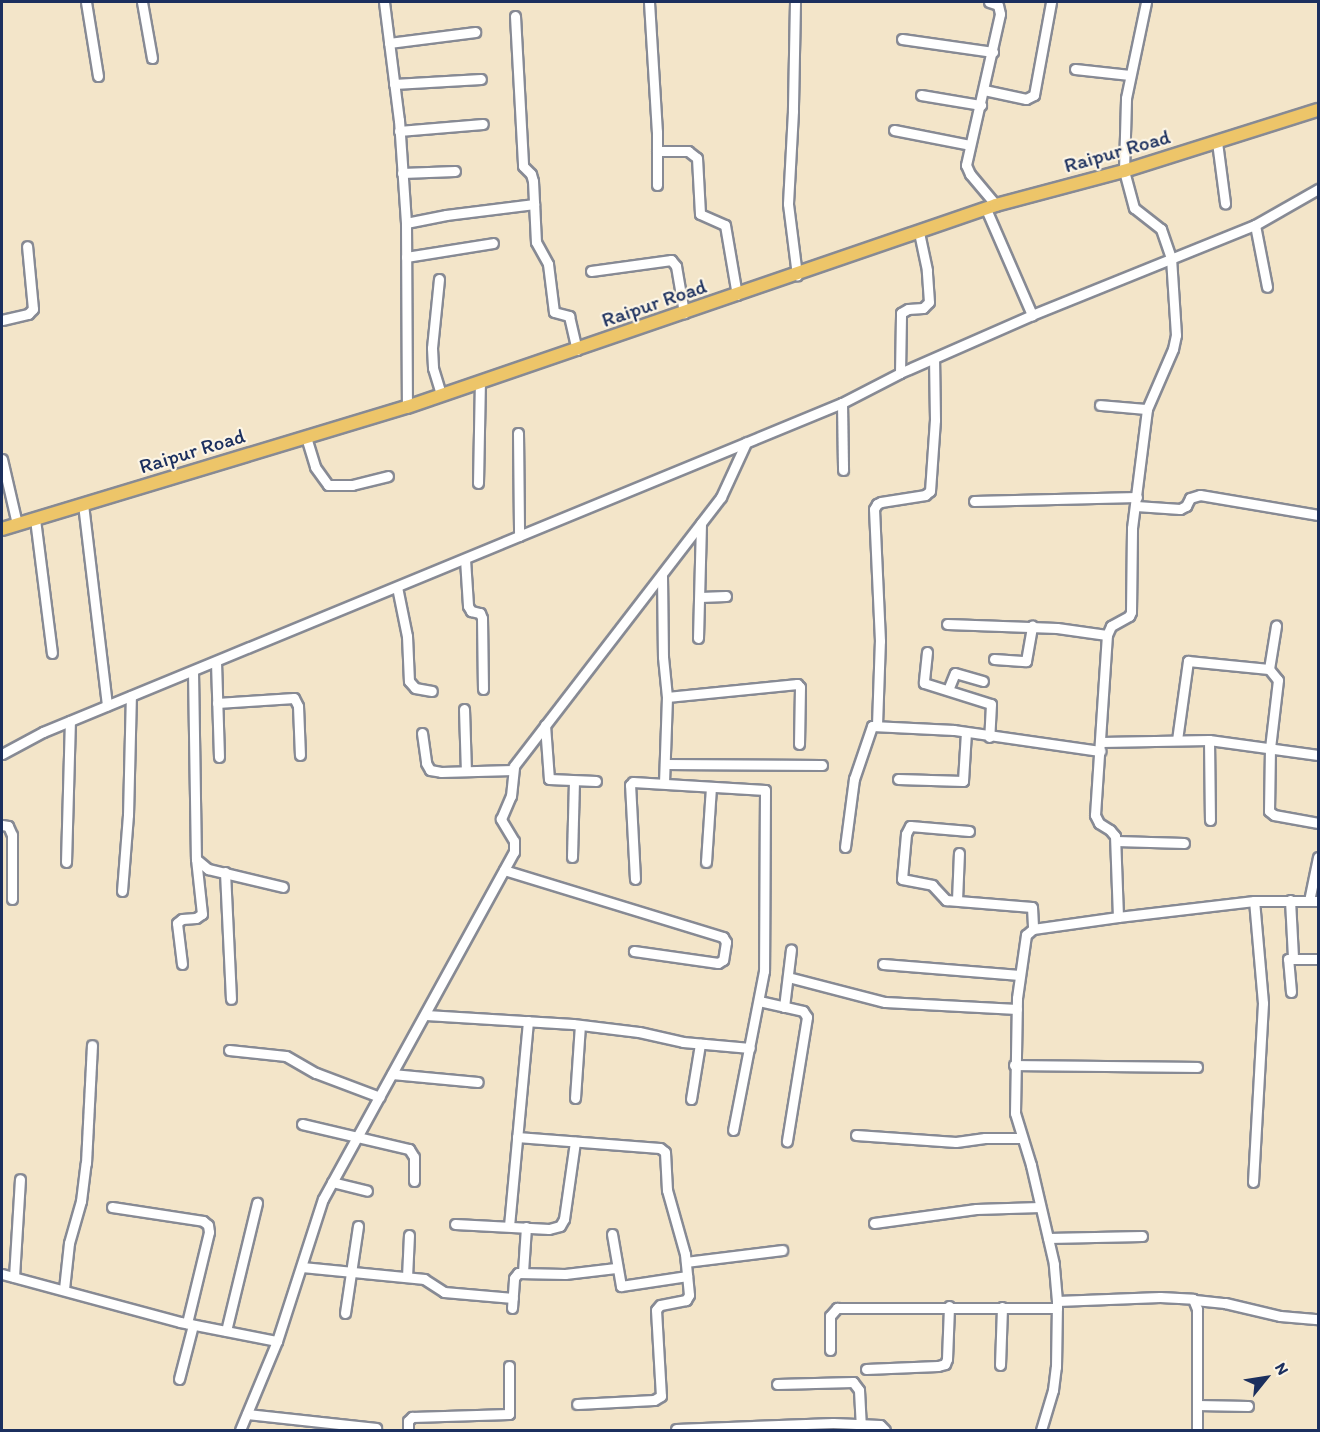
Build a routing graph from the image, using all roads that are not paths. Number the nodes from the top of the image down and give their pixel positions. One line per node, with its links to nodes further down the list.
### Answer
1 (86, 2): 17 (street)
2 (142, 2): 14 (street)
3 (384, 2): 12 (street)
4 (649, 2): 29 (street)
5 (795, 2): 46 (street)
6 (989, 2): 13 (street)
7 (1051, 2): 20 (street)
8 (1146, 2): 16 (street)
9 (515, 16): 36 (street)
10 (475, 32): 12 (street)
11 (902, 39): 13 (street)
12 (389, 43): 19 (street)
13 (993, 52): 20 (street)
14 (152, 58)
15 (1075, 69): 16 (street)
16 (1130, 75): 31 (street)
17 (98, 76)
18 (481, 80): 19 (street)
19 (394, 84): 26 (street)
20 (984, 90): 22 (street)
21 (921, 95): 22 (street)
22 (981, 105): 28 (street)
23 (1318, 110): 27 (main road, Raipur Road)
24 (483, 124): 26 (street)
25 (894, 130): 28 (street)
26 (399, 131): 32 (street)
27 (1216, 142): 31 (main road, Raipur Road); 35 (street)
28 (970, 145): 37 (street)
29 (657, 151): 33 (street); 49 (street)
30 (455, 171): 32 (street)
31 (1124, 171): 37 (main road, Raipur Road); 44 (street)
32 (402, 173): 38 (street)
33 (657, 185)
34 (1318, 189): 39 (street)
35 (1225, 203)
36 (534, 204): 38 (street); 53 (street)
37 (991, 207): 40 (main road, Raipur Road); 51 (street)
38 (406, 223): 43 (street)
39 (1255, 225): 44 (street); 48 (street)
40 (919, 233): 46 (main road, Raipur Road); 55 (street)
41 (493, 243): 43 (street)
42 (27, 246): 52 (street)
43 (406, 257): 60 (street)
44 (1171, 258): 51 (street); 61 (street)
45 (591, 271): 50 (street)
46 (797, 275): 49 (main road, Raipur Road)
47 (438, 279): 57 (street)
48 (1267, 287)
49 (737, 295): 50 (main road, Raipur Road)
50 (684, 313): 53 (main road, Raipur Road)
51 (1032, 315): 54 (street)
52 (2, 320)
53 (577, 350): 56 (main road, Raipur Road)
54 (934, 359): 55 (street); 104 (street)
55 (900, 373): 58 (street)
56 (480, 382): 57 (main road, Raipur Road); 68 (street)
57 (441, 395): 60 (main road, Raipur Road)
58 (842, 403): 64 (street); 66 (street)
59 (1100, 405): 61 (street)
60 (407, 407): 63 (main road, Raipur Road)
61 (1147, 409): 70 (street)
62 (518, 433): 77 (street)
63 (306, 437): 67 (street); 71 (main road, Raipur Road)
64 (746, 443): 74 (street); 77 (street)
65 (2, 459): 75 (street)
66 (843, 470)
67 (388, 476)
68 (478, 483)
69 (974, 501): 70 (street)
70 (1136, 502): 72 (street); 86 (street)
71 (83, 504): 73 (main road, Raipur Road); 101 (street)
72 (1318, 514)
73 (35, 519): 75 (main road, Raipur Road); 89 (street)
74 (701, 523): 79 (street); 82 (street)
75 (17, 524): 76 (main road, Raipur Road)
76 (2, 529)
77 (519, 537): 78 (street)
78 (465, 559): 80 (street); 95 (street)
79 (662, 576): 99 (street); 105 (street)
80 (397, 587): 91 (street); 97 (street)
81 (726, 596): 82 (street)
82 (700, 597): 87 (street)
83 (947, 624): 84 (street)
84 (1032, 626): 86 (street); 90 (street)
85 (1276, 626): 92 (street)
86 (1107, 635): 112 (street)
87 (698, 638)
88 (927, 652): 96 (street)
89 (52, 653)
90 (994, 659)
91 (216, 662): 93 (street); 100 (street)
92 (1269, 669): 109 (street); 113 (street)
93 (193, 671): 98 (street); 137 (street)
94 (983, 681): 96 (street)
95 (483, 689)
96 (948, 690): 108 (street)
97 (432, 692)
98 (131, 696): 101 (street); 144 (street)
99 (667, 697): 111 (street); 118 (street)
100 (217, 703): 115 (street); 117 (street)
101 (108, 706): 103 (street)
102 (464, 709): 121 (street)
103 (70, 721): 114 (street); 138 (street)
104 (877, 724): 106 (street); 133 (street)
105 (545, 725): 120 (street); 124 (street)
106 (966, 732): 108 (street); 122 (street)
107 (422, 734): 121 (street)
108 (989, 737): 112 (street)
109 (1177, 740): 110 (street); 112 (street)
110 (1209, 740): 113 (street); 127 (street)
111 (799, 744)
112 (1100, 747): 131 (street)
113 (1270, 748): 116 (street); 128 (street)
114 (2, 754)
115 (300, 755)
116 (1318, 755)
117 (219, 757)
118 (665, 764): 119 (street); 125 (street)
119 (822, 765)
120 (513, 770): 121 (street); 140 (street)
121 (466, 771)
122 (898, 779)
123 (596, 781): 124 (street)
124 (574, 782): 135 (street)
125 (664, 783): 126 (street); 142 (street)
126 (711, 787): 139 (street); 162 (street)
127 (1210, 820)
128 (1318, 823)
129 (2, 825): 145 (street)
130 (969, 831): 146 (street)
131 (1116, 841): 132 (street); 150 (street)
132 (1184, 843)
133 (845, 847)
134 (958, 853): 146 (street)
135 (572, 857)
136 (1318, 857): 149 (street)
137 (196, 859): 141 (street); 156 (street)
138 (66, 862)
139 (706, 862)
140 (504, 870): 153 (street); 165 (street)
141 (225, 872): 143 (street); 161 (street)
142 (635, 879)
143 (283, 887)
144 (122, 891)
145 (12, 899)
146 (957, 900): 151 (street)
147 (1290, 900): 148 (street); 149 (street); 154 (street)
148 (1254, 901): 150 (street); 190 (street)
149 (1314, 901)
150 (1118, 916): 151 (street)
151 (1033, 929): 158 (street)
152 (791, 949): 159 (street)
153 (634, 951)
154 (1293, 957): 155 (street); 160 (street)
155 (1318, 959)
156 (183, 964)
157 (883, 964): 158 (street)
158 (1020, 975): 164 (street)
159 (788, 977): 163 (street); 164 (street)
160 (1291, 992)
161 (231, 999)
162 (759, 1001): 163 (street); 170 (street)
163 (784, 1007): 185 (street)
164 (1017, 1009): 172 (street)
165 (426, 1016): 166 (street); 174 (street)
166 (528, 1021): 167 (street); 183 (street)
167 (580, 1024): 168 (street); 177 (street)
168 (700, 1044): 170 (street); 178 (street)
169 (92, 1045): 214 (street)
170 (750, 1048): 180 (street)
171 (229, 1050): 176 (street)
172 (1014, 1065): 173 (street); 184 (street)
173 (1197, 1067)
174 (392, 1074): 175 (street); 176 (street)
175 (478, 1082)
176 (380, 1097): 182 (street)
177 (575, 1098)
178 (691, 1099)
179 (302, 1124): 182 (street)
180 (733, 1130)
181 (856, 1135): 184 (street)
182 (357, 1137): 188 (street); 189 (street)
183 (517, 1137): 186 (street); 198 (street)
184 (1022, 1138): 194 (street)
185 (787, 1141)
186 (574, 1142): 199 (street); 205 (street)
187 (20, 1179): 212 (street)
188 (414, 1181)
189 (332, 1182): 191 (street); 206 (street)
190 (1253, 1182)
191 (367, 1191)
192 (257, 1203): 224 (street)
193 (112, 1207): 223 (street)
194 (1040, 1207): 195 (street); 203 (street)
195 (874, 1223)
196 (454, 1224): 198 (street)
197 (358, 1226): 209 (street)
198 (509, 1226): 199 (street)
199 (526, 1227): 208 (street)
200 (612, 1234): 207 (street)
201 (409, 1235): 213 (street)
202 (1142, 1236): 203 (street)
203 (1048, 1238): 217 (street)
204 (782, 1250): 205 (street)
205 (686, 1262): 211 (street)
206 (302, 1267): 209 (street); 225 (street)
207 (616, 1268): 208 (street); 211 (street)
208 (523, 1272): 215 (street)
209 (353, 1273): 213 (street); 221 (street)
210 (2, 1274): 212 (street)
211 (687, 1276): 232 (street)
212 (14, 1277): 214 (street)
213 (406, 1277): 215 (street)
214 (64, 1289): 223 (street)
215 (513, 1298): 220 (street)
216 (1195, 1300): 217 (street); 222 (street); 233 (street)
217 (1057, 1305): 219 (street); 242 (street)
218 (949, 1306): 219 (street); 226 (street); 229 (street)
219 (1002, 1307): 227 (street)
220 (512, 1308)
221 (345, 1313)
222 (1318, 1319)
223 (190, 1324): 224 (street); 230 (street)
224 (226, 1331): 225 (street)
225 (277, 1341): 235 (street)
226 (830, 1350)
227 (1000, 1365)
228 (509, 1366): 240 (street)
229 (866, 1369)
230 (179, 1379)
231 (777, 1384): 236 (street)
232 (577, 1404)
233 (1197, 1405): 234 (street); 243 (street)
234 (1248, 1406)
235 (247, 1414): 237 (street); 239 (street)
236 (861, 1425): 238 (street); 241 (street)
237 (376, 1428)
238 (676, 1429)
239 (240, 1431)
240 (408, 1431)
241 (885, 1431)
242 (1041, 1431)
243 (1197, 1431)

